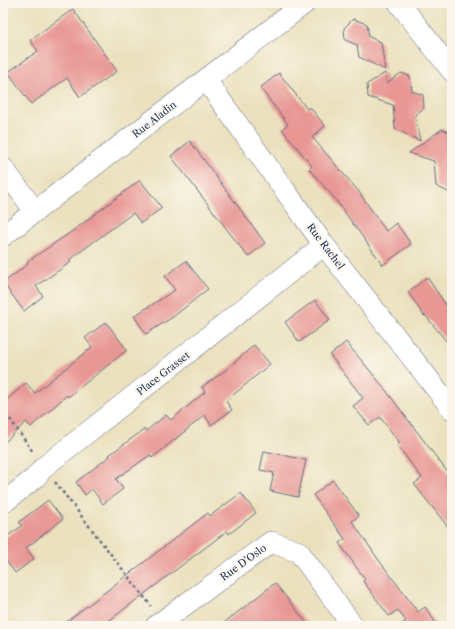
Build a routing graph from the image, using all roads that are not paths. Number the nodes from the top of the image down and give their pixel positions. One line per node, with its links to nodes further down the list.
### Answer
1 (306, 3): 4 (street, Rue Aladin)
2 (399, 3): 3 (street)
3 (452, 72)
4 (206, 80): 6 (street, Rue Aladin); 8 (street, Rue Rachel)
5 (3, 168): 6 (street)
6 (35, 211): 7 (street, Rue Aladin)
7 (3, 236)
8 (324, 245): 9 (street, Rue Rachel); 10 (street, Place Grasset)
9 (452, 408)
10 (3, 503)
11 (159, 623): 12 (street, Rue D'Oslo)
12 (353, 626)

